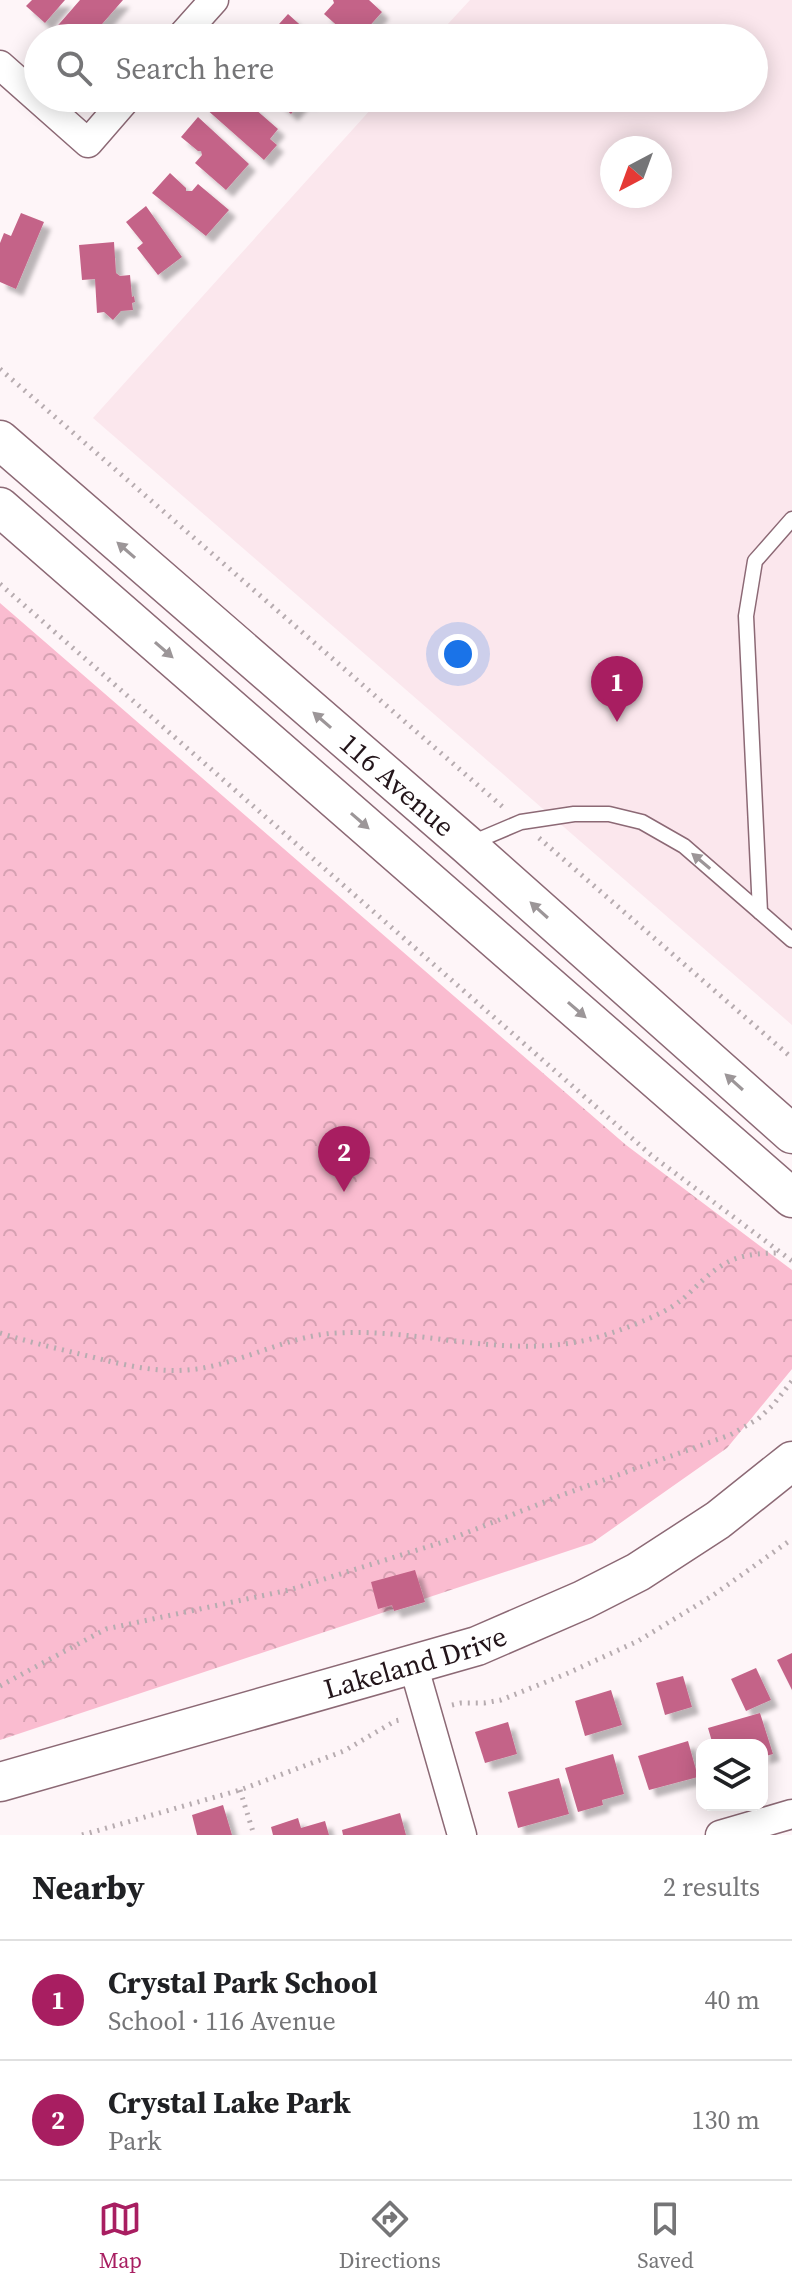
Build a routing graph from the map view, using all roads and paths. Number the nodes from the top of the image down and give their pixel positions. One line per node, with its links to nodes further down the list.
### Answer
1 (214, 0): 2 (street)
2 (193, 24)
3 (0, 65): 4 (street)
4 (24, 86)
5 (53, 112): 6 (street)
6 (115, 112)
7 (0, 369): 12 (path)
8 (0, 440): 13 (main road, 116 Avenue, one-way to 8)
9 (0, 507): 18 (main road, 116 Avenue, one-way to 18)
10 (792, 519): 14 (lane)
11 (0, 584): 19 (path)
12 (521, 822): 13 (lane); 14 (lane, one-way to 12); 16 (path)
13 (467, 845): 17 (main road, 116 Avenue, one-way to 13)
14 (760, 912): 15 (lane)
15 (792, 940)
16 (792, 1058)
17 (792, 1134)
18 (792, 1198)
19 (780, 1253): 20 (path); 21 (path)
20 (792, 1261)
21 (0, 1333)
22 (792, 1381): 25 (path)
23 (792, 1461): 24 (main road, Lakeland Drive)
24 (413, 1664): 26 (main road, Lakeland Drive); 30 (street)
25 (0, 1686)
26 (0, 1782)
27 (240, 1790): 29 (path)
28 (792, 1814): 31 (street)
29 (254, 1835)
30 (462, 1835)
31 (720, 1835)

